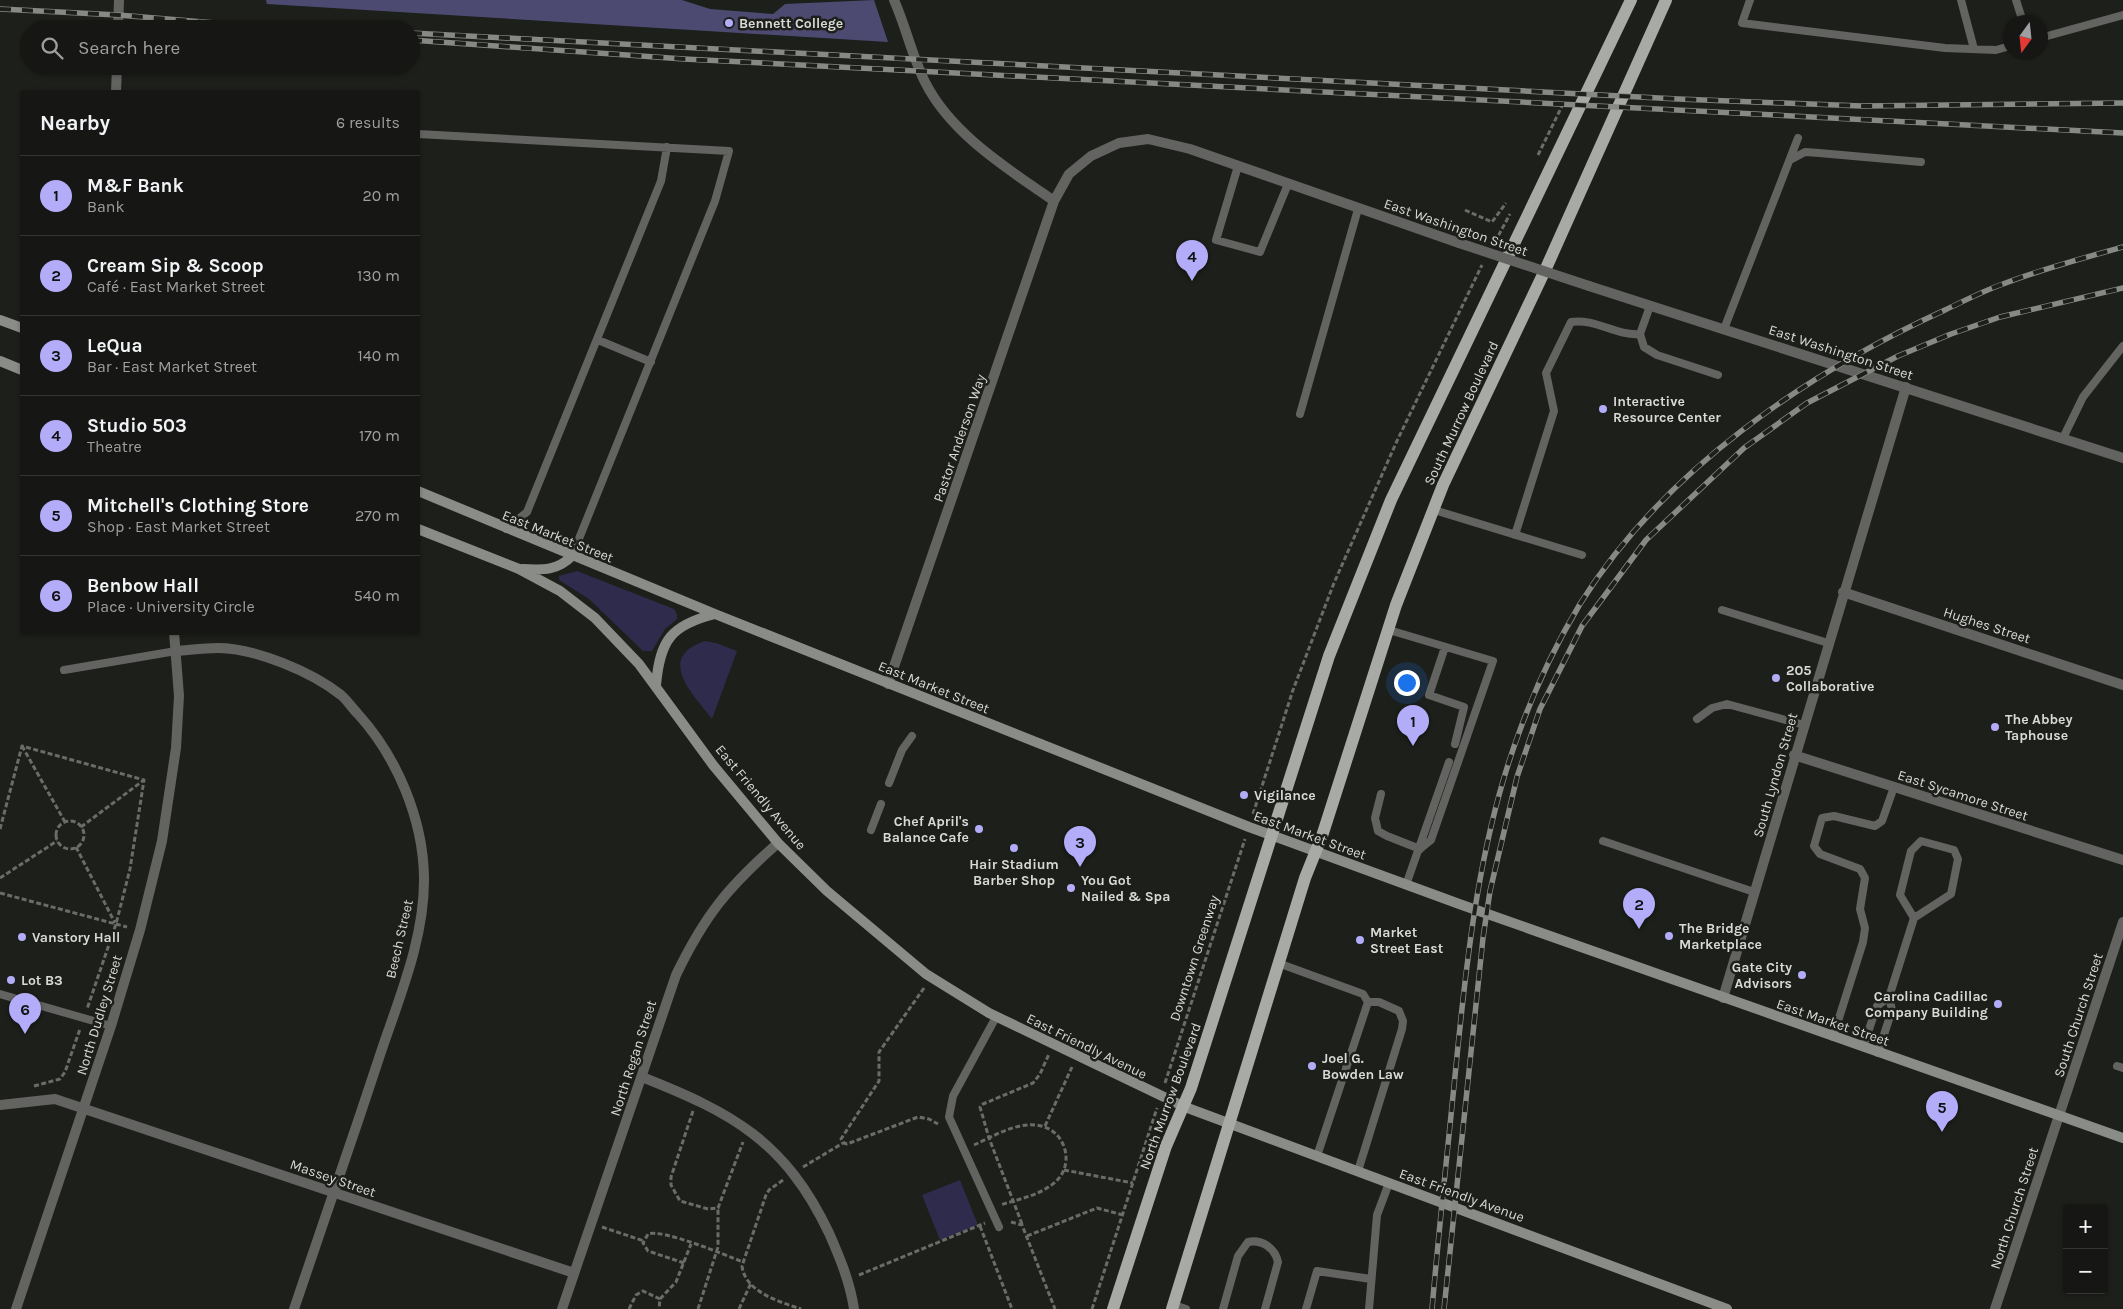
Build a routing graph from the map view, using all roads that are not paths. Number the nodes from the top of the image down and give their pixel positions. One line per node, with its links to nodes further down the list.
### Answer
1 (119, 0): 10 (street)
2 (1631, 0): 71 (main road, South Murrow Boulevard)
3 (1666, 0): 41 (main road, South Murrow Boulevard)
4 (1750, 0): 13 (lane)
5 (1961, 0): 13 (lane)
6 (2016, 0): 8 (lane)
7 (896, 2): 23 (street)
8 (2021, 15)
9 (2123, 15): 11 (lane)
10 (118, 20)
11 (2048, 36)
12 (2003, 48): 13 (lane)
13 (1974, 49)
14 (117, 75): 15 (street)
15 (116, 90)
16 (420, 134): 18 (lane)
17 (1798, 138): 19 (lane)
18 (667, 147): 30 (lane); 33 (lane)
19 (1790, 160): 20 (lane); 28 (lane)
20 (1921, 162)
21 (1238, 166): 22 (street, East Washington Street); 22 (lane); 23 (street, East Washington Street)
22 (1288, 184): 24 (street, East Washington Street)
23 (1054, 201): 57 (street, Pastor Anderson Way)
24 (1358, 208): 25 (street, East Washington Street, bridge); 37 (lane)
25 (1650, 306): 28 (street, East Washington Street); 29 (lane)
26 (0, 320): 27 (main road)
27 (20, 327)
28 (1724, 329): 36 (street, East Washington Street)
29 (1640, 334): 35 (lane); 44 (lane)
30 (598, 340): 33 (lane); 42 (lane)
31 (2123, 346): 38 (lane)
32 (0, 360): 34 (main road)
33 (650, 362): 46 (lane)
34 (20, 369)
35 (1718, 375)
36 (1906, 387): 38 (street, East Washington Street); 48 (street, South Lyndon Street)
37 (1300, 414)
38 (2062, 438): 39 (street, East Washington Street)
39 (2123, 458)
40 (420, 492): 42 (main road, East Market Street)
41 (1434, 510): 44 (lane); 51 (main road, South Murrow Boulevard)
42 (506, 529): 46 (main road, East Market Street)
43 (420, 530): 47 (main road)
44 (1515, 535): 45 (lane)
45 (1582, 555)
46 (572, 556): 47 (main road); 50 (main road, East Market Street)
47 (519, 569): 59 (main road)
48 (1843, 592): 53 (street, South Lyndon Street); 58 (street, Hughes Street)
49 (1722, 610): 53 (lane)
50 (715, 614): 57 (main road, East Market Street); 59 (main road)
51 (1389, 630): 54 (lane); 75 (main road, South Murrow Boulevard)
52 (174, 635): 55 (street, North Dudley Street)
53 (1828, 643): 61 (street, South Lyndon Street)
54 (1445, 647): 63 (lane); 74 (lane)
55 (176, 651): 56 (lane); 87 (street, North Dudley Street); 101 (street, Beech Street)
56 (64, 670)
57 (888, 684): 71 (main road, East Market Street)
58 (2123, 684)
59 (656, 686): 73 (main road, East Friendly Avenue)
60 (1697, 720): 61 (lane)
61 (1804, 725): 64 (street, South Lyndon Street)
62 (912, 736): 66 (lane)
63 (1456, 744)
64 (1794, 755): 67 (street, East Sycamore Street); 78 (street, South Lyndon Street)
65 (1449, 762): 74 (lane)
66 (889, 784)
67 (1894, 787): 76 (street, East Sycamore Street); 88 (lane)
68 (1382, 794): 74 (lane)
69 (881, 804): 70 (lane)
70 (871, 830)
71 (1272, 836): 75 (main road, East Market Street); 93 (main road, North Murrow Boulevard)
72 (1603, 841): 78 (lane)
73 (778, 843): 86 (main road, East Friendly Avenue); 91 (street, North Regan Street)
74 (1420, 848): 77 (lane)
75 (1315, 852): 77 (main road, East Market Street); 81 (main road)
76 (2123, 860)
77 (1406, 885): 84 (main road, East Market Street)
78 (1754, 892): 84 (street, South Lyndon Street)
79 (1914, 918): 79 (lane); 83 (lane)
80 (2123, 922): 95 (street, South Church Street)
81 (1278, 964): 85 (lane); 96 (main road)
82 (0, 994): 87 (lane)
83 (1889, 997): 89 (lane); 90 (lane)
84 (1723, 998): 88 (main road, East Market Street)
85 (1368, 1002): 98 (lane); 99 (lane)
86 (996, 1017): 93 (main road, East Friendly Avenue); 102 (lane)
87 (111, 1026): 94 (street, North Dudley Street)
88 (1833, 1037): 89 (main road, East Market Street)
89 (1863, 1047): 90 (main road, East Market Street)
90 (1878, 1053): 95 (main road, East Market Street)
91 (642, 1077): 103 (street, North Regan Street); 110 (street)
92 (0, 1105): 94 (street, Massey Street)
93 (1185, 1107): 96 (main road, East Friendly Avenue); 111 (main road, North Murrow Boulevard)
94 (84, 1109): 101 (street, Massey Street); 107 (street, North Dudley Street)
95 (2059, 1116): 97 (main road, East Market Street); 117 (street, North Church Street)
96 (1228, 1124): 98 (main road, East Friendly Avenue); 106 (main road)
97 (2123, 1138)
98 (1317, 1156): 99 (main road, East Friendly Avenue)
99 (1358, 1172): 100 (main road, East Friendly Avenue)
100 (1389, 1183): 104 (lane); 105 (main road, East Friendly Avenue)
101 (334, 1193): 103 (street, Massey Street); 108 (street, Beech Street)
102 (998, 1227)
103 (574, 1273): 109 (street, North Regan Street)
104 (1371, 1279): 114 (lane); 115 (lane)
105 (1714, 1307): 116 (main road, East Friendly Avenue)
106 (1177, 1308)
107 (16, 1309)
108 (294, 1309)
109 (562, 1309)
110 (854, 1309)
111 (1113, 1309)
112 (1223, 1309): 113 (lane)
113 (1265, 1309)
114 (1306, 1309)
115 (1369, 1309)
116 (1727, 1309)
117 (1995, 1309)

